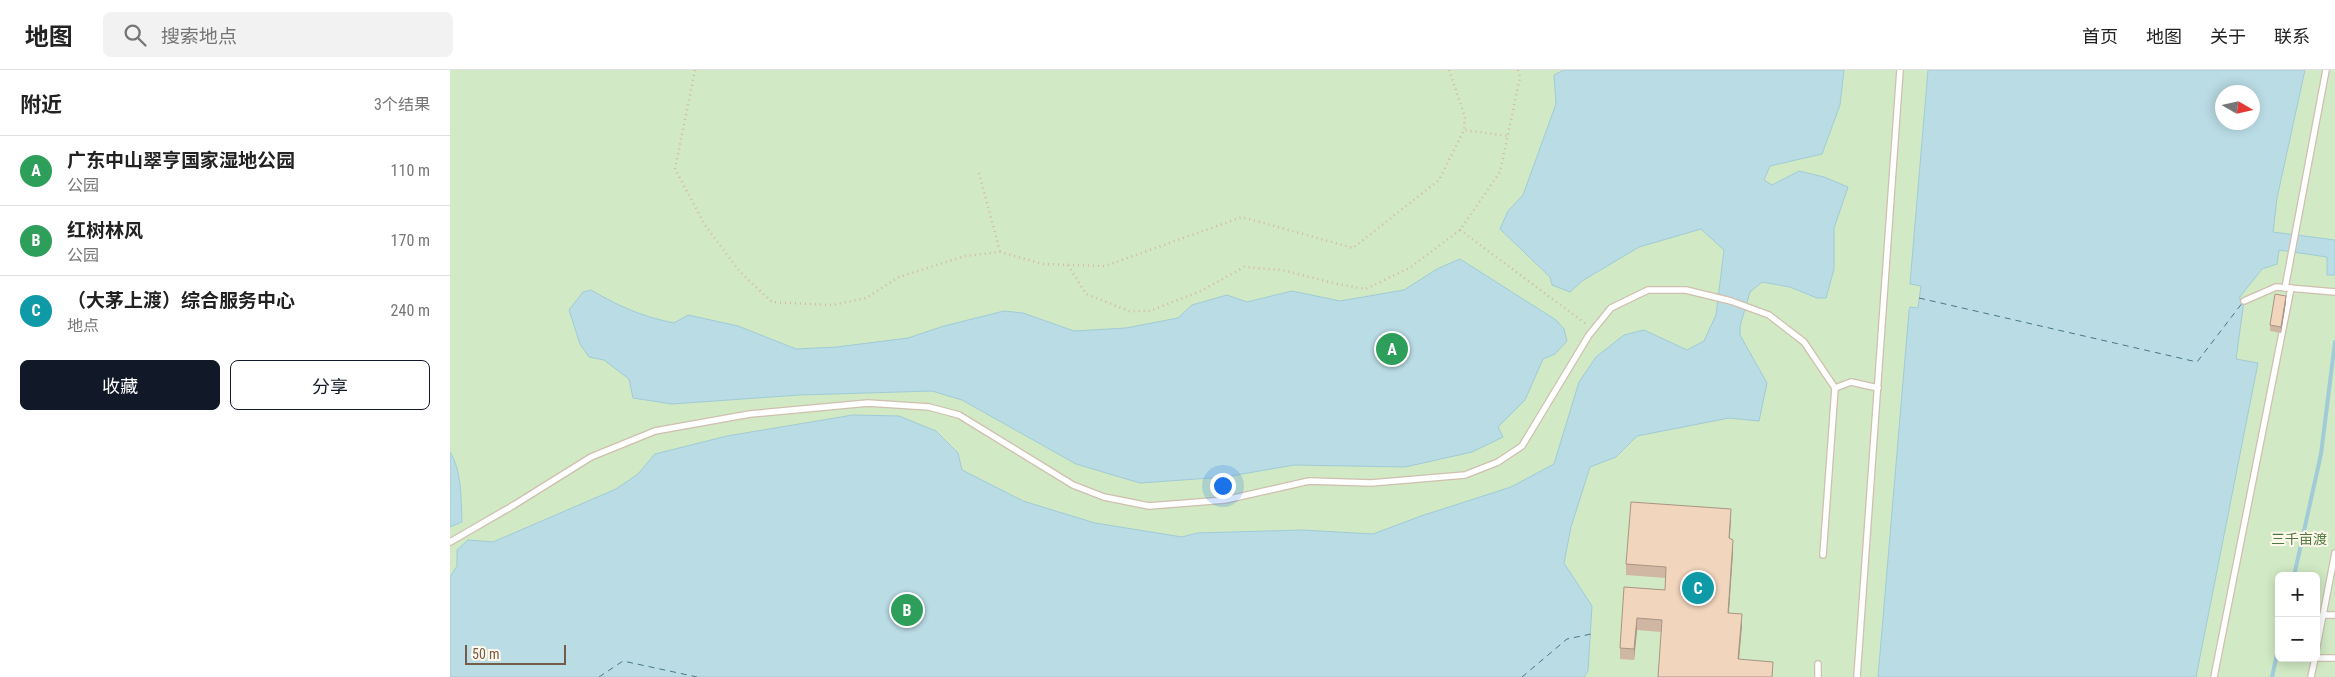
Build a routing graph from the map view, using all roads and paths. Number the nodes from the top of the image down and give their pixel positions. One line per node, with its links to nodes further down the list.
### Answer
1 (695, 70): 10 (path)
2 (1449, 70): 6 (path)
3 (1518, 70): 7 (path)
4 (1900, 70): 17 (lane)
5 (2326, 70): 12 (lane)
6 (1464, 130): 7 (path); 11 (path)
7 (1508, 136): 9 (path)
8 (979, 173): 10 (path)
9 (1460, 230): 11 (path); 15 (path)
10 (1000, 252): 11 (path)
11 (1068, 265)
12 (2288, 288): 13 (lane); 14 (lane); 31 (lane)
13 (2335, 292)
14 (2244, 301)
15 (1594, 329): 16 (lane); 18 (lane)
16 (1835, 388): 17 (lane); 20 (lane)
17 (1878, 388): 30 (lane)
18 (450, 542)
19 (2335, 554): 21 (lane)
20 (1823, 555)
21 (2333, 570): 22 (lane)
22 (2323, 615): 23 (lane); 24 (lane)
23 (2335, 615)
24 (2320, 630)
25 (2320, 658): 26 (lane)
26 (2335, 658)
27 (2315, 662): 32 (lane)
28 (1818, 664): 29 (lane)
29 (1818, 677)
30 (1857, 677)
31 (2214, 677)
32 (2311, 677)

